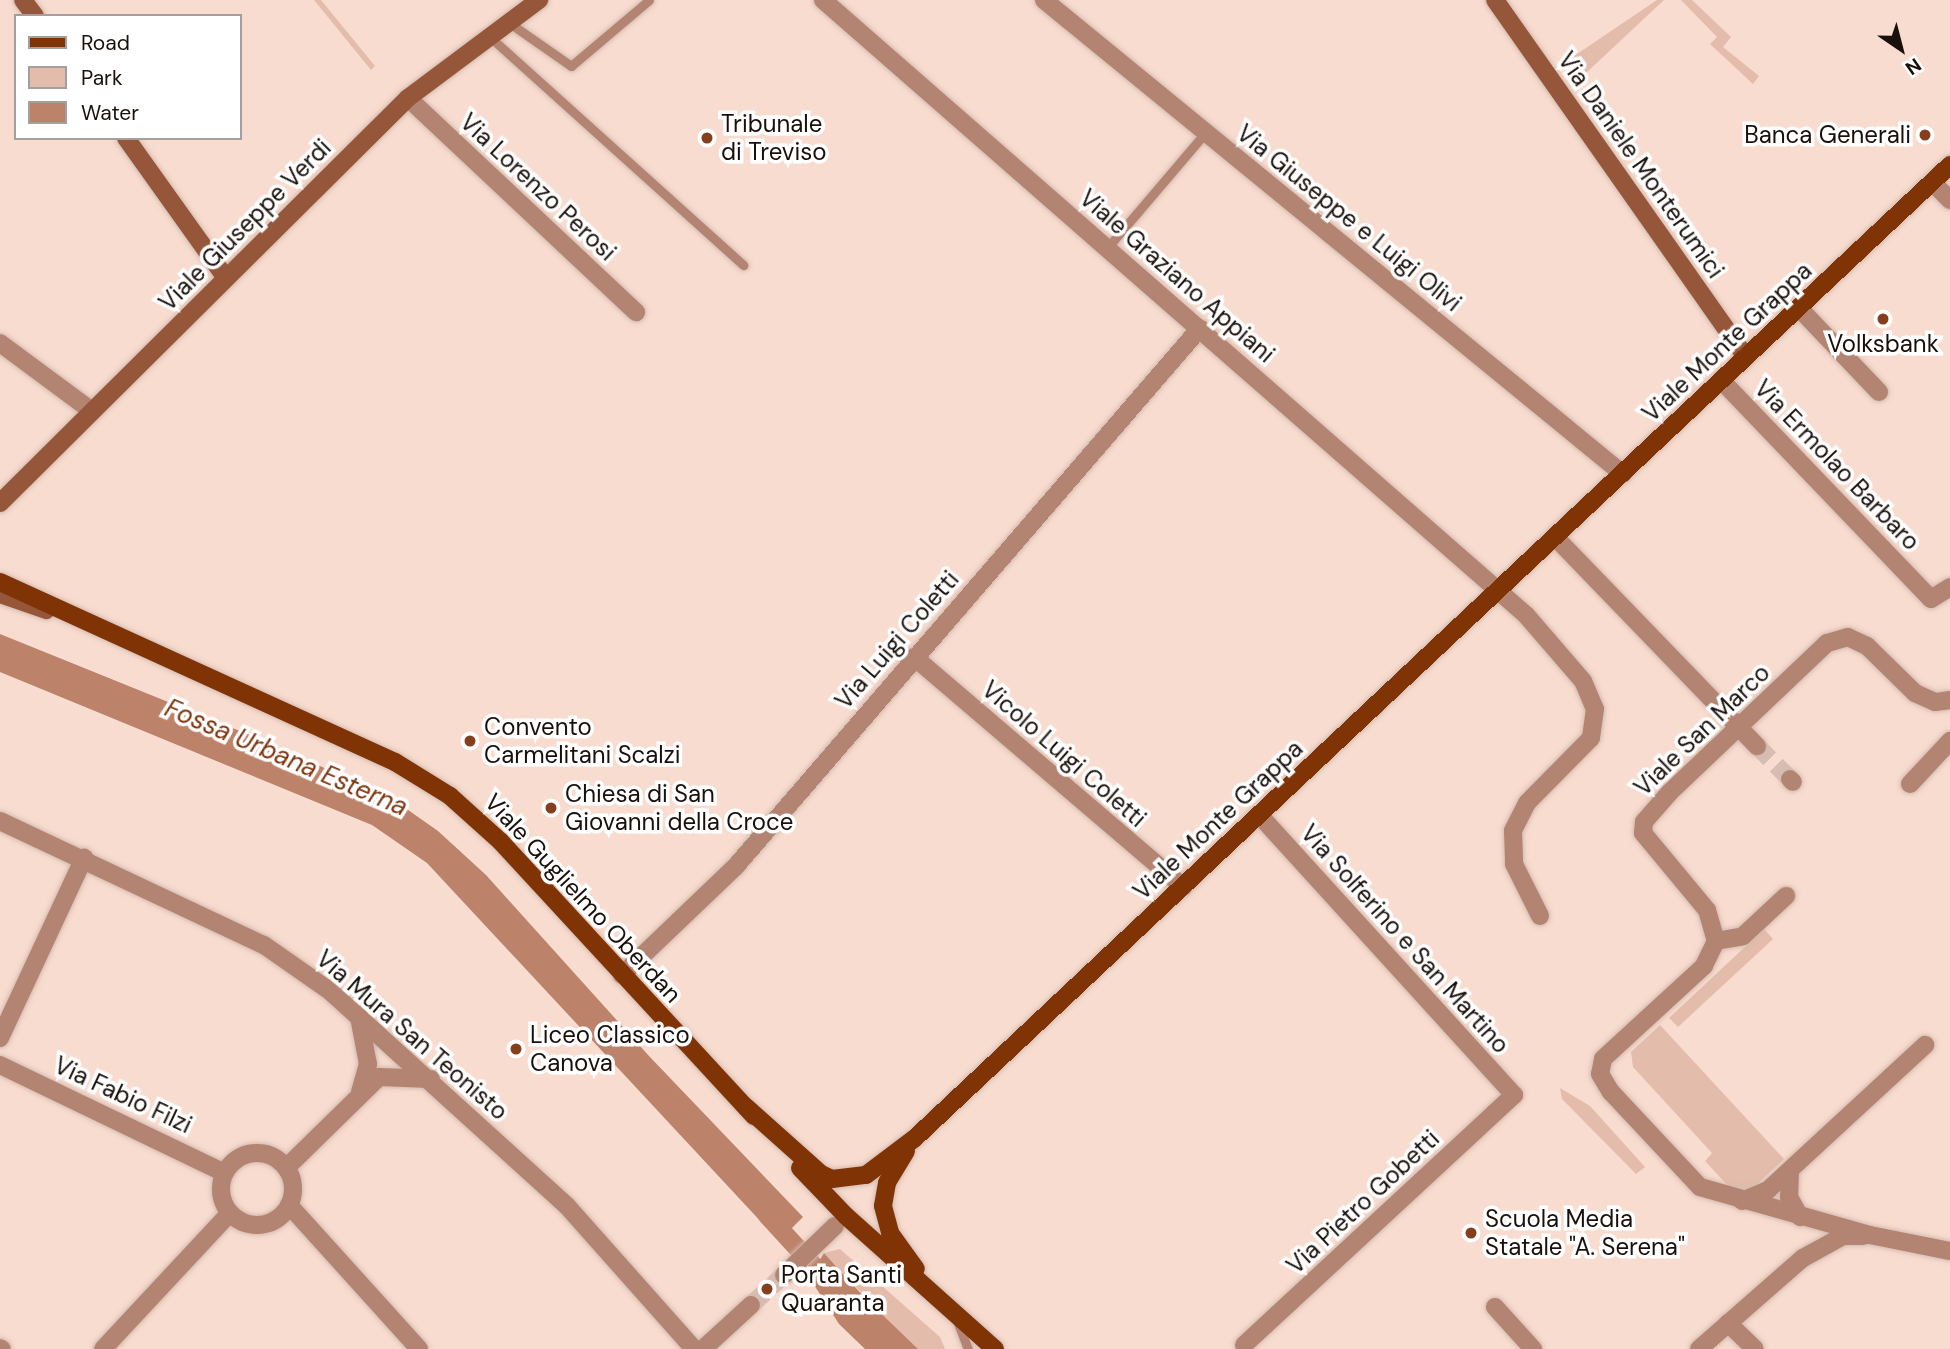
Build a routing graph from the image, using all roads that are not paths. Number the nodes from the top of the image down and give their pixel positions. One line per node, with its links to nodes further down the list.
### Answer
1 (539, 0): 6 (street, Viale Giuseppe Verdi)
2 (649, 0): 6 (lane)
3 (823, 0): 14 (street, Viale Graziano Appiani)
4 (1044, 0): 9 (street, Via Giuseppe e Luigi Olivi)
5 (1494, 0): 21 (street, Via Daniele Monterumici)
6 (508, 22): 7 (street, Viale Giuseppe Verdi)
7 (489, 36): 8 (street, Viale Giuseppe Verdi); 15 (lane)
8 (408, 98): 16 (street, Viale Giuseppe Verdi); 18 (street, Via Lorenzo Perosi)
9 (1206, 132): 14 (lane); 25 (street, Via Giuseppe e Luigi Olivi)
10 (127, 140): 16 (street)
11 (1950, 165): 12 (main road, Viale Monte Grappa)
12 (1942, 179): 13 (street); 17 (main road, Viale Monte Grappa)
13 (1950, 201)
14 (1108, 247): 19 (street, Viale Graziano Appiani)
15 (743, 265)
16 (226, 278): 24 (street, Viale Giuseppe Verdi)
17 (1799, 308): 21 (main road, Viale Monte Grappa); 23 (street)
18 (636, 312)
19 (1200, 328): 32 (street, Viale Graziano Appiani); 35 (street, Via Luigi Coletti)
20 (0, 343): 24 (street)
21 (1746, 357): 22 (main road, Viale Monte Grappa)
22 (1721, 380): 25 (main road, Viale Monte Grappa); 30 (street, Via Ermolao Barbaro)
23 (1879, 392)
24 (92, 411): 26 (street, Viale Giuseppe Verdi)
25 (1623, 474): 27 (main road, Viale Monte Grappa)
26 (0, 503)
27 (1555, 537): 32 (main road, Viale Monte Grappa); 37 (street)
28 (0, 573): 31 (street)
29 (0, 582): 31 (main road, Viale Guglielmo Oberdan)
30 (1950, 587)
31 (24, 593): 34 (main road, Viale Guglielmo Oberdan)
32 (1496, 593): 41 (main road, Viale Monte Grappa); 46 (street, Viale Graziano Appiani)
33 (0, 594): 34 (street)
34 (93, 626): 48 (main road, Viale Guglielmo Oberdan)
35 (914, 657): 44 (street, Vicolo Luigi Coletti); 48 (street, Via Luigi Coletti)
36 (1950, 700): 37 (street, Viale San Marco)
37 (1739, 727): 39 (street); 47 (street, Viale San Marco)
38 (1950, 741): 40 (street)
39 (1757, 746)
40 (1910, 785)
41 (1259, 816): 44 (main road, Viale Monte Grappa); 55 (street, Via Solferino e San Martino)
42 (0, 821): 43 (street, Via Mura San Teonisto)
43 (84, 858): 49 (street, Via Mura San Teonisto); 50 (street)
44 (1183, 887): 57 (main road, Viale Monte Grappa)
45 (1786, 896): 47 (street)
46 (1540, 916)
47 (1716, 942): 61 (street)
48 (622, 975): 56 (main road, Viale Guglielmo Oberdan)
49 (359, 1017): 53 (street, Via Mura San Teonisto); 54 (street)
50 (0, 1038)
51 (1925, 1045): 59 (street)
52 (0, 1065): 60 (street, Via Fabio Filzi)
53 (431, 1079): 54 (street); 77 (street, Via Mura San Teonisto)
54 (360, 1092): 58 (street)
55 (1514, 1096): 74 (street, Via Pietro Gobetti)
56 (746, 1107): 57 (main road, Viale Monte Grappa); 65 (main road, Viale Guglielmo Oberdan)
57 (915, 1138): 69 (main road, Viale Monte Grappa)
58 (286, 1168): 60 (street); 62 (street)
59 (1790, 1171): 61 (street); 64 (street)
60 (224, 1173): 63 (street)
61 (1742, 1201): 64 (street)
62 (289, 1205): 63 (street); 76 (street)
63 (229, 1214): 75 (street)
64 (1800, 1217): 66 (street)
65 (841, 1221): 68 (street); 69 (main road, Viale Guglielmo Oberdan)
66 (1870, 1235): 67 (street); 73 (street)
67 (1950, 1251)
68 (784, 1275)
69 (934, 1294): 72 (main road)
70 (751, 1305): 78 (street)
71 (1495, 1307): 81 (street)
72 (954, 1312): 79 (lane); 80 (main road)
73 (1728, 1323): 82 (street); 83 (street)
74 (1244, 1345)
75 (103, 1349)
76 (419, 1349)
77 (694, 1349)
78 (703, 1349)
79 (968, 1349)
80 (995, 1349)
81 (1533, 1349)
82 (1699, 1349)
83 (1755, 1349)

